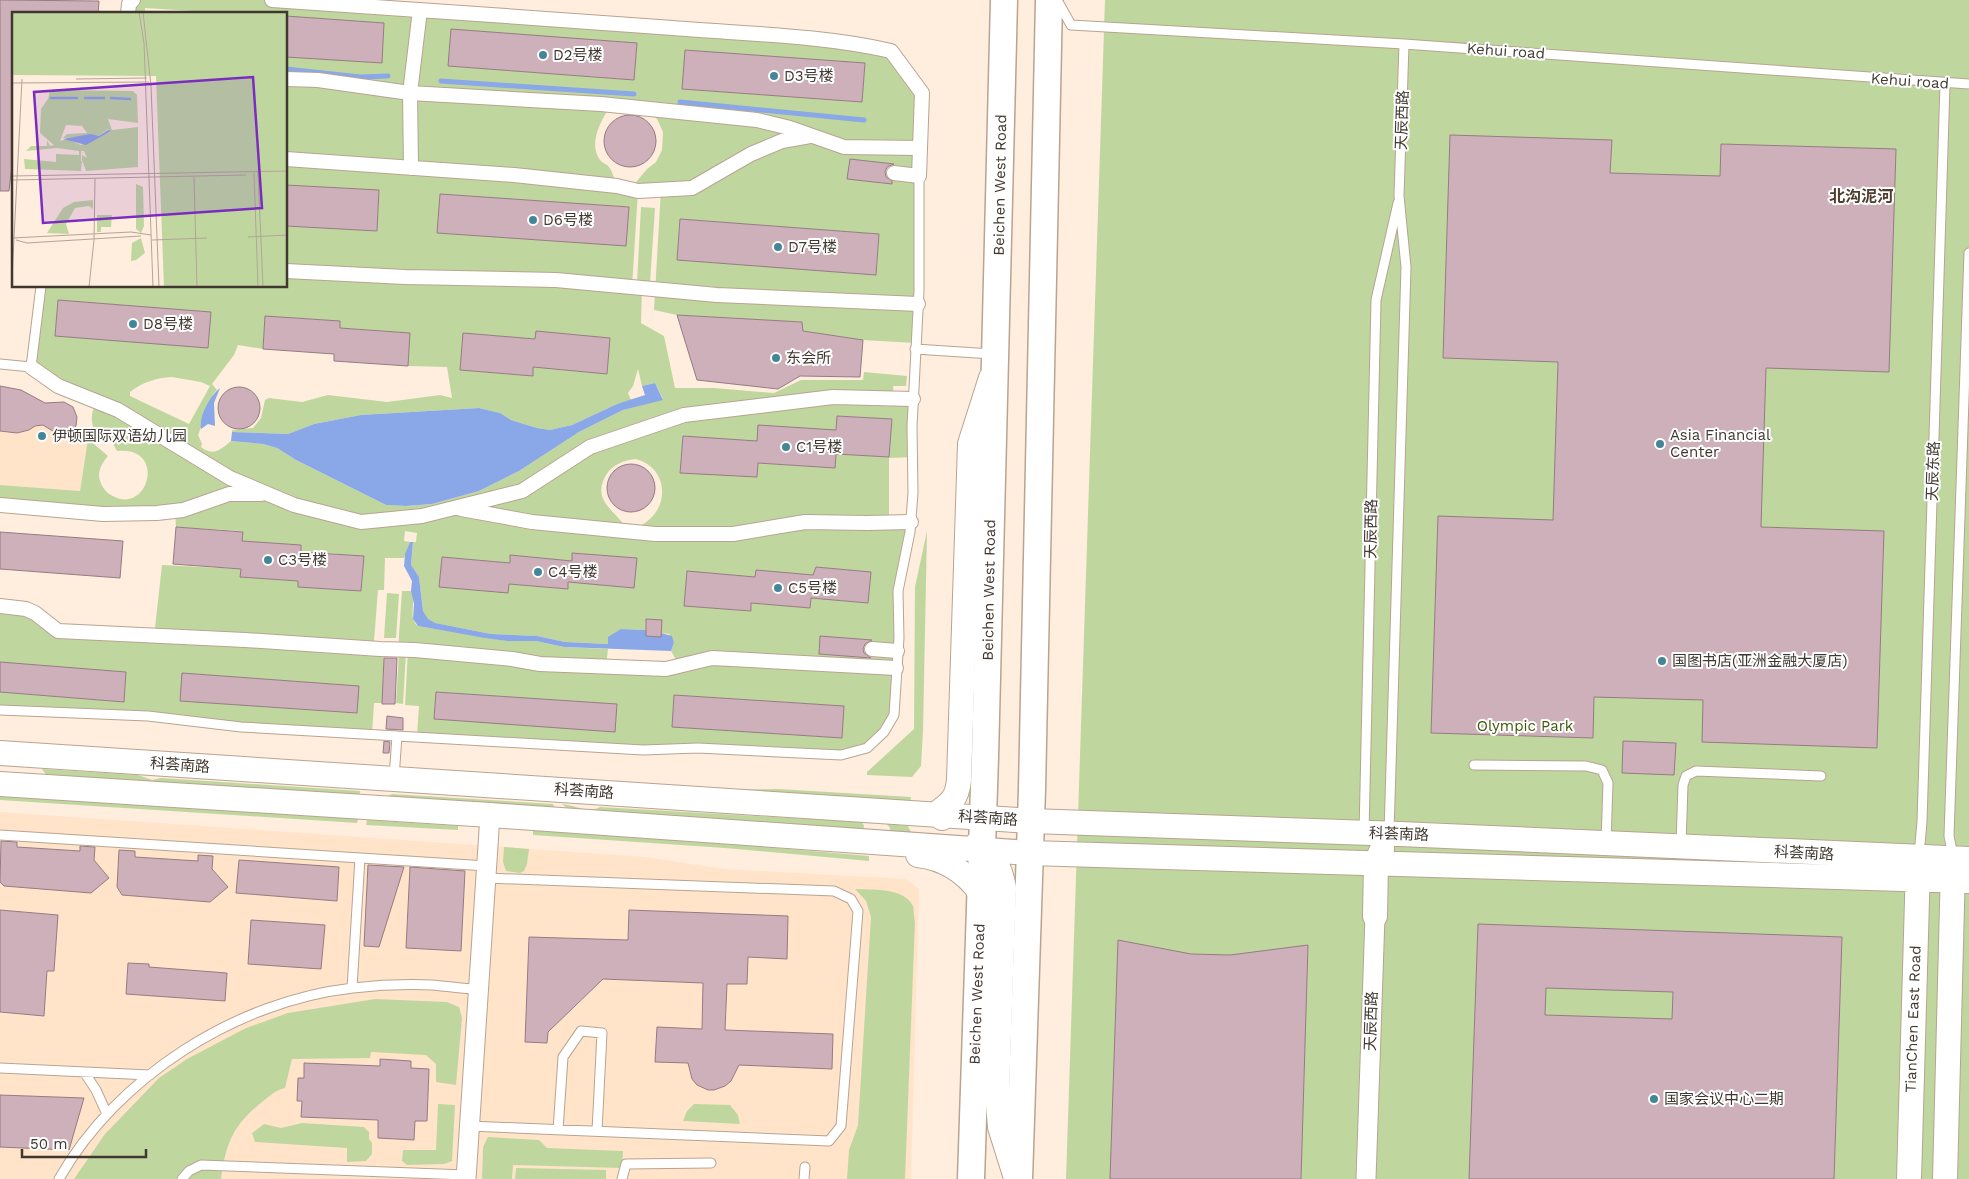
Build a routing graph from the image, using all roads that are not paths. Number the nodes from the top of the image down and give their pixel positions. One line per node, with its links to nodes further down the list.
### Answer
1 (133, 0): 7 (street)
2 (272, 0): 6 (street)
3 (1004, 0): 25 (main road, Beichen West Road)
4 (1049, 0): 51 (main road)
5 (1057, 0): 8 (lane, Kehui road)
6 (420, 10): 12 (street); 14 (street)
7 (128, 12)
8 (1404, 44): 10 (lane, Kehui road); 19 (lane, 天辰西路)
9 (288, 79): 12 (street)
10 (1945, 84): 11 (lane, Kehui road); 64 (lane, 天辰东路)
11 (1969, 84)
12 (410, 93): 13 (street); 16 (street)
13 (810, 136): 14 (street); 16 (street)
14 (920, 148): 18 (street)
15 (288, 160): 16 (street)
16 (411, 168)
17 (894, 173): 18 (street)
18 (920, 176): 23 (lane)
19 (1399, 196): 53 (lane, 天辰西路); 55 (lane, 天辰西路)
20 (1969, 253): 65 (lane, 天辰东路)
21 (288, 271): 23 (street)
22 (41, 288): 27 (lane)
23 (918, 304): 24 (lane)
24 (915, 348): 25 (lane); 28 (lane)
25 (995, 360): 41 (main road, Beichen West Road); 48 (street)
26 (0, 364): 27 (lane)
27 (31, 367): 29 (street)
28 (913, 399): 31 (street); 32 (lane)
29 (268, 494): 30 (street); 31 (street)
30 (0, 506)
31 (456, 508): 32 (street)
32 (911, 522): 35 (lane)
33 (0, 606): 36 (street)
34 (872, 649): 35 (street)
35 (897, 652): 36 (lane)
36 (896, 668): 38 (lane)
37 (0, 710): 38 (lane)
38 (396, 736): 45 (lane)
39 (0, 753): 40 (street, 科荟南路)
40 (58, 757): 43 (street); 45 (street, 科荟南路)
41 (985, 757): 50 (main road, Beichen West Road); 61 (street)
42 (1474, 765): 57 (lane)
43 (0, 766)
44 (1821, 776): 58 (lane)
45 (394, 779): 47 (street, 科荟南路)
46 (0, 784): 49 (street, 科荟南路)
47 (869, 810): 48 (street, 科荟南路); 56 (street)
48 (936, 814): 50 (street, 科荟南路); 86 (street)
49 (490, 815): 52 (street, 科荟南路); 66 (street)
50 (983, 818): 51 (street, 科荟南路); 59 (main road, Beichen West Road)
51 (1031, 821): 53 (street, 科荟南路); 60 (main road)
52 (710, 830): 56 (street, 科荟南路); 67 (street)
53 (1364, 833): 55 (street, 科荟南路); 63 (street, 天辰西路)
54 (0, 834): 62 (lane)
55 (1389, 834): 57 (street, 科荟南路); 63 (street, 天辰西路)
56 (868, 842): 59 (street, 科荟南路)
57 (1606, 844): 58 (street, 科荟南路)
58 (1680, 847): 64 (street, 科荟南路)
59 (982, 850): 60 (street, 科荟南路); 67 (main road, Beichen West Road)
60 (1030, 853): 61 (street, 科荟南路); 86 (main road)
61 (1060, 855): 63 (street, 科荟南路)
62 (360, 858): 66 (lane); 69 (lane)
63 (1376, 863): 64 (street, 科荟南路); 68 (street, 天辰西路)
64 (1918, 869): 65 (street, 科荟南路); 88 (street, TianChen East Road)
65 (1961, 870): 89 (street)
66 (487, 872): 70 (street); 77 (lane)
67 (980, 892): 85 (main road, Beichen West Road)
68 (1374, 916): 87 (street, 天辰西路)
69 (352, 988): 70 (lane); 73 (lane)
70 (478, 989): 75 (street)
71 (0, 1068): 72 (lane)
72 (84, 1072): 73 (lane); 74 (lane)
73 (150, 1075): 74 (lane)
74 (107, 1114): 81 (lane)
75 (470, 1126): 76 (lane); 80 (street)
76 (558, 1130): 77 (lane); 77 (lane)
77 (597, 1132)
78 (711, 1163): 83 (lane)
79 (805, 1167): 84 (lane)
80 (466, 1177): 82 (lane)
81 (58, 1179)
82 (182, 1179)
83 (622, 1179)
84 (804, 1179)
85 (972, 1179)
86 (1018, 1179)
87 (1366, 1179)
88 (1909, 1179)
89 (1945, 1179)

